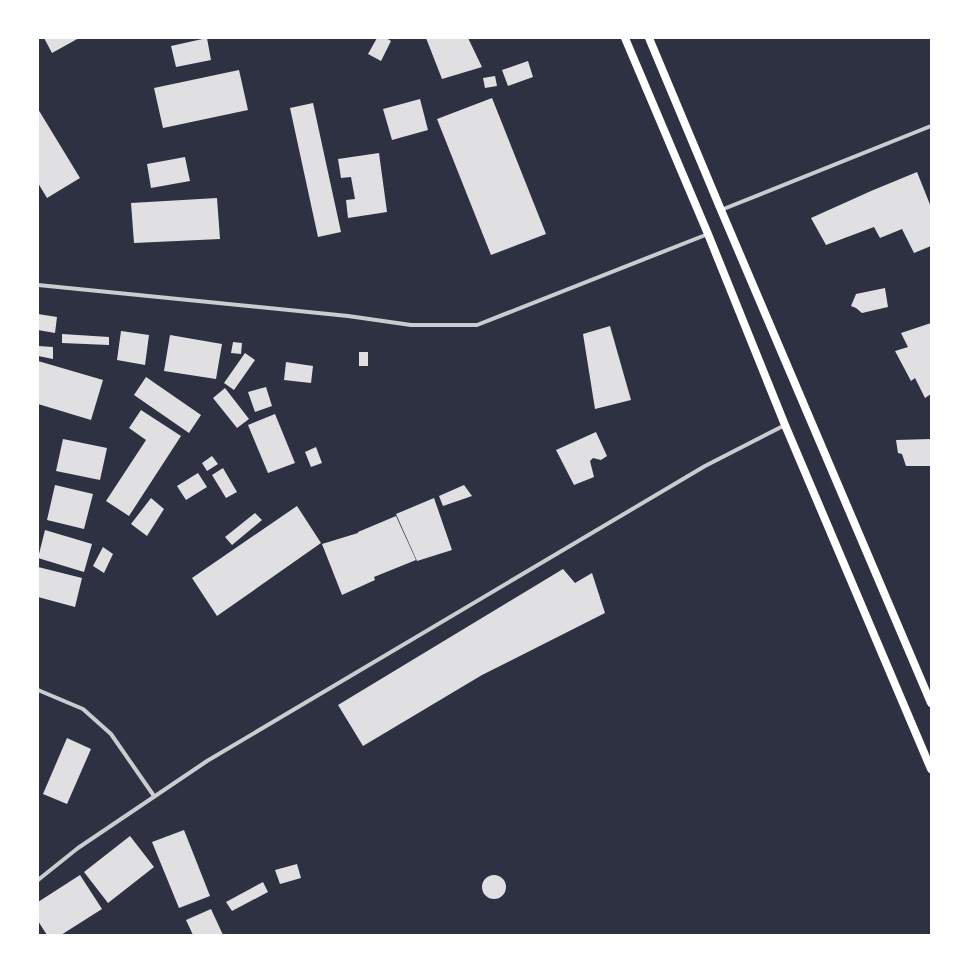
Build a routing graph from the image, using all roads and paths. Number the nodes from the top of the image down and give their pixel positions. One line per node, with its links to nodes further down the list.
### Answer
1 (625, 38): 5 (main road)
2 (649, 38): 4 (main road)
3 (931, 126): 4 (street)
4 (720, 210): 9 (main road)
5 (708, 234): 6 (street); 7 (main road)
6 (38, 285)
7 (785, 425): 10 (main road); 11 (street)
8 (38, 690): 11 (street)
9 (931, 703)
10 (931, 769)
11 (154, 796): 12 (street)
12 (38, 880)

